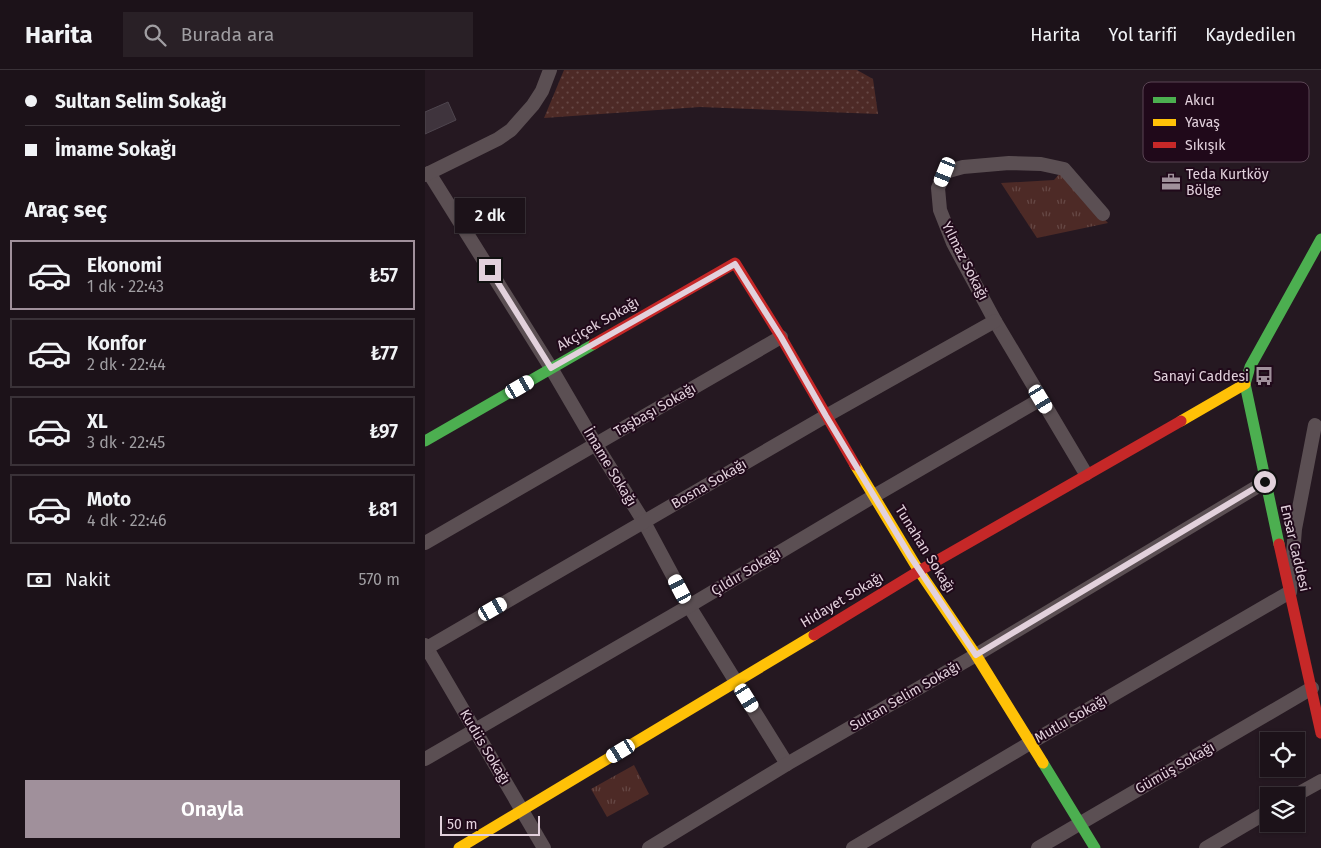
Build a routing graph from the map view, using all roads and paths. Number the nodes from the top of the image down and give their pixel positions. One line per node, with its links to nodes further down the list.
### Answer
1 (550, 70): 2 (street)
2 (427, 174): 8 (street, İmame Sokağı)
3 (1103, 214): 6 (street, Yılmaz Sokağı)
4 (1321, 239): 9 (street)
5 (735, 264): 7 (street, Tunahan Sokağı); 8 (street, Akçiçek Sokağı)
6 (995, 320): 10 (street, Yılmaz Sokağı); 11 (street, Bosna Sokağı)
7 (781, 337): 11 (street, Tunahan Sokağı); 14 (street, Taşbaşı Sokağı)
8 (551, 368): 13 (street, Akçiçek Sokağı); 14 (street, İmame Sokağı)
9 (1245, 384): 15 (street, Hidayet Sokağı); 16 (street, Ensar Caddesi)
10 (1041, 399): 15 (street, Yılmaz Sokağı); 17 (street, Çıldır Sokağı)
11 (826, 416): 17 (street, Tunahan Sokağı); 18 (street, Bosna Sokağı)
12 (1315, 425): 21 (street)
13 (425, 441)
14 (596, 445): 18 (street, İmame Sokağı); 19 (street, Taşbaşı Sokağı)
15 (1086, 474): 20 (street, Hidayet Sokağı)
16 (1265, 482): 21 (street, Ensar Caddesi); 24 (street, Sultan Selim Sokağı)
17 (874, 496): 20 (street, Tunahan Sokağı); 22 (street, Çıldır Sokağı)
18 (643, 522): 22 (street, İmame Sokağı); 23 (street, Bosna Sokağı)
19 (425, 543)
20 (919, 570): 24 (street, Tunahan Sokağı); 25 (street, Hidayet Sokağı)
21 (1290, 592): 26 (street, Ensar Caddesi); 29 (street, Mutlu Sokağı)
22 (689, 606): 25 (street, İmame Sokağı); 27 (street, Çıldır Sokağı)
23 (426, 648): 27 (street, Kudüs Sokağı)
24 (976, 655): 29 (street, Tunahan Sokağı); 31 (street, Sultan Selim Sokağı)
25 (737, 682): 31 (street, İmame Sokağı); 34 (street, Hidayet Sokağı)
26 (1312, 688): 28 (street, Ensar Caddesi); 36 (street, Gümüş Sokağı)
27 (474, 730): 30 (street, Çıldır Sokağı); 34 (street, Kudüs Sokağı)
28 (1321, 732)
29 (1030, 743): 36 (street, Tunahan Sokağı); 40 (street, Mutlu Sokağı)
30 (425, 759)
31 (787, 764): 39 (street, Sultan Selim Sokağı)
32 (1321, 780): 33 (street)
33 (1305, 789)
34 (522, 810): 37 (street, Hidayet Sokağı); 38 (street, Kudüs Sokağı)
35 (1260, 816): 43 (street)
36 (1080, 824): 41 (street, Gümüş Sokağı); 42 (street, Tunahan Sokağı)
37 (459, 848)
38 (544, 848)
39 (649, 848)
40 (853, 848)
41 (1038, 848)
42 (1095, 848)
43 (1206, 848)

